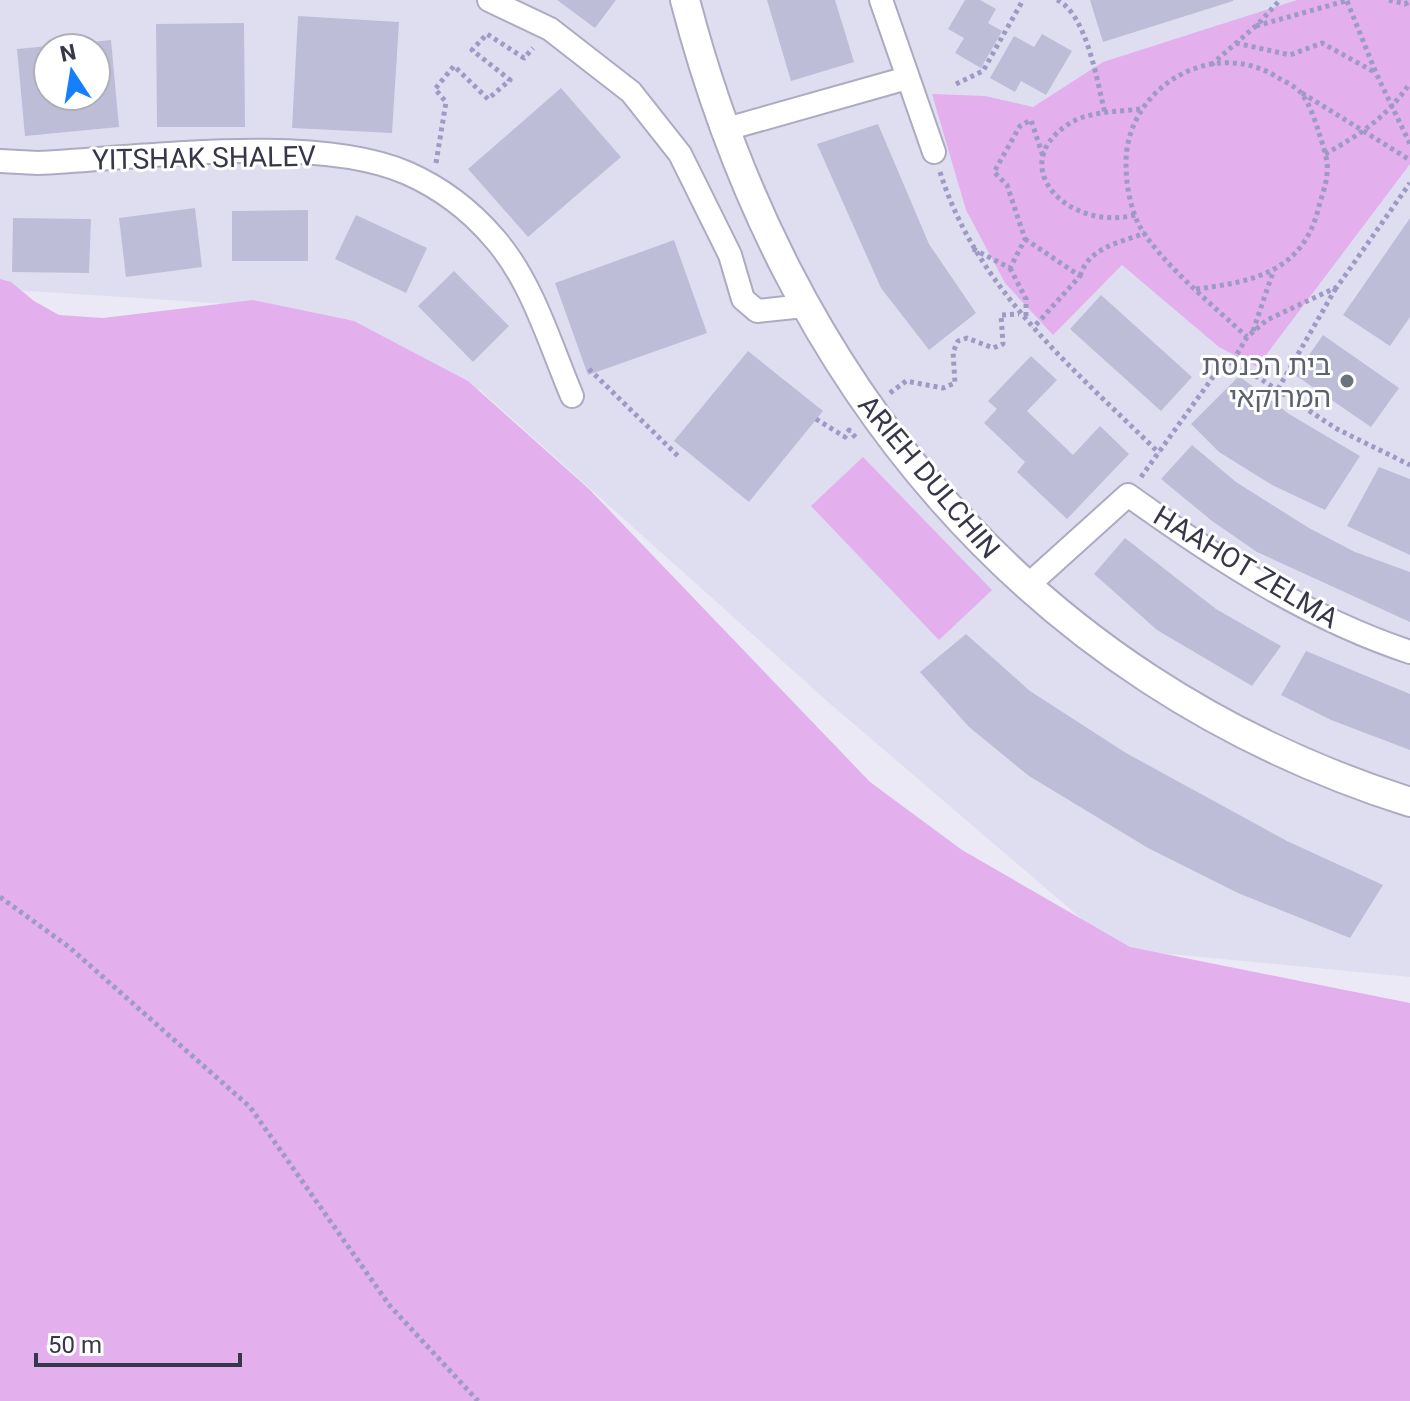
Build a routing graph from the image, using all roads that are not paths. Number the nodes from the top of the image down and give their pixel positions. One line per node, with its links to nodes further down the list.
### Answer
1 (489, 0): 8 (street)
2 (685, 0): 5 (street, ARIEH DULCHIN)
3 (881, 0): 4 (street)
4 (907, 78): 5 (street); 6 (street)
5 (723, 130): 8 (street, ARIEH DULCHIN)
6 (934, 152)
7 (0, 161): 9 (street, YITSHAK SHALEV)
8 (804, 306): 10 (street, ARIEH DULCHIN)
9 (572, 396)
10 (1026, 587): 11 (street, HAAHOT ZELMA); 12 (street, ARIEH DULCHIN)
11 (1410, 652)
12 (1410, 802)

